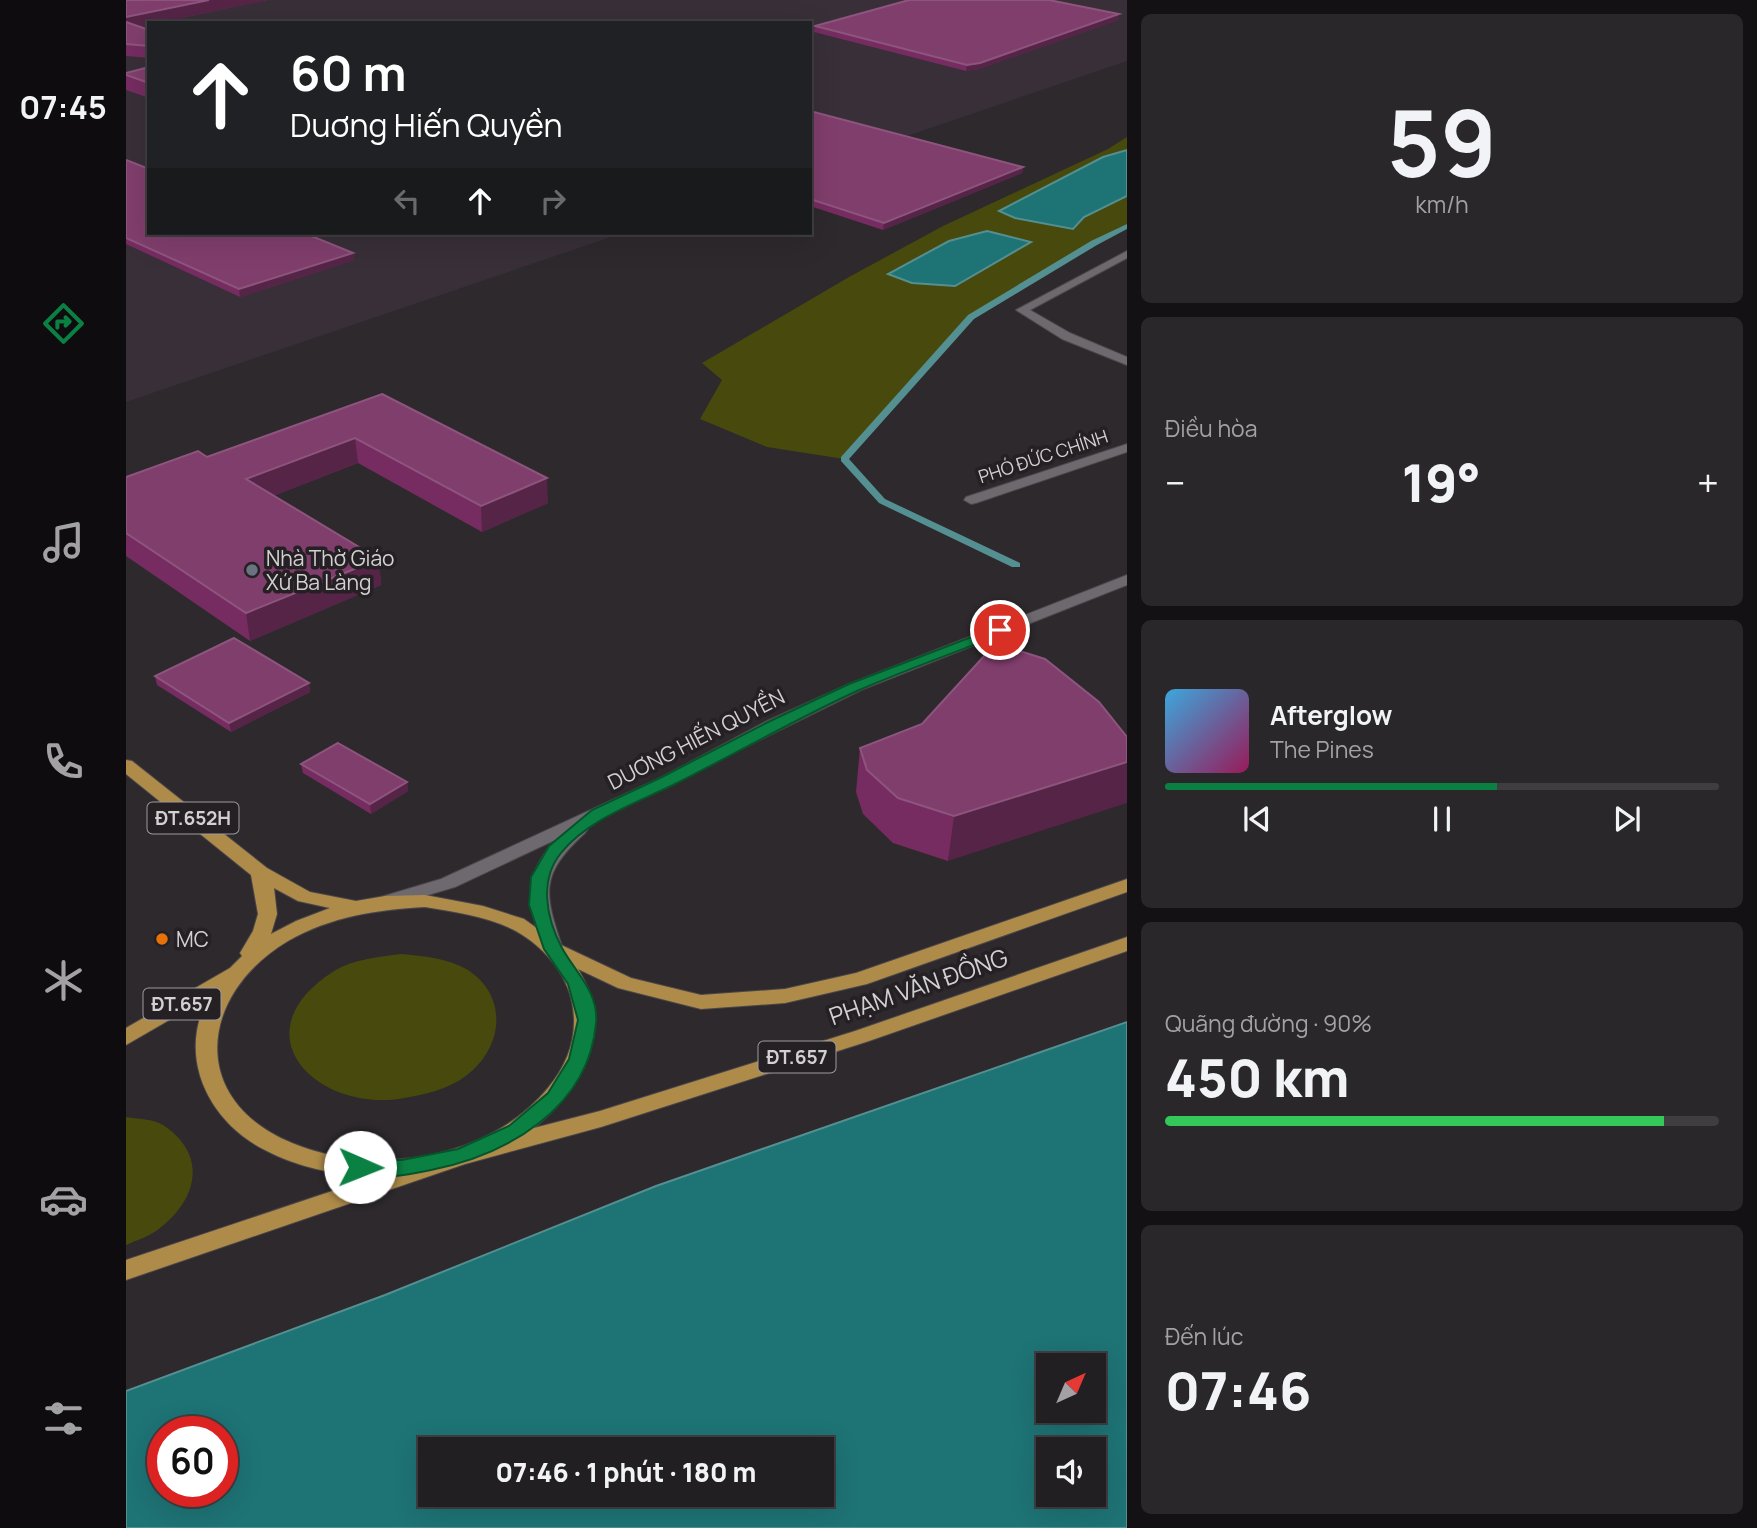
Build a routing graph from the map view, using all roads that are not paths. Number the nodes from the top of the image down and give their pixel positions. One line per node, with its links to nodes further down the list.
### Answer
1 (1127, 254): 2 (street)
2 (1126, 360)
3 (1127, 448): 4 (street, PHÓ ĐỨC CHÍNH)
4 (971, 500)
5 (1127, 580): 7 (street, DUƠNG HIẾN QUYỀN)
6 (126, 765): 8 (main road, ĐT.652H)
7 (598, 814): 10 (street, DUƠNG HIẾN QUYỀN); 12 (street, DUƠNG HIẾN QUYỀN)
8 (260, 872): 10 (main road, ĐT.652H); 13 (main road)
9 (1127, 885): 12 (main road, PHẠM VĂN ĐỒNG / ĐT.657)
10 (373, 904): 12 (main road, ĐT.657); 13 (main road, ĐT.657)
11 (1127, 944): 15 (main road, PHẠM VĂN ĐỒNG / ĐT.657)
12 (553, 949): 15 (main road, ĐT.657)
13 (239, 970): 14 (main road, ĐT.657); 15 (main road, ĐT.657)
14 (126, 1038)
15 (462, 1156): 16 (main road, PHẠM VĂN ĐỒNG / ĐT.657)
16 (126, 1270)

